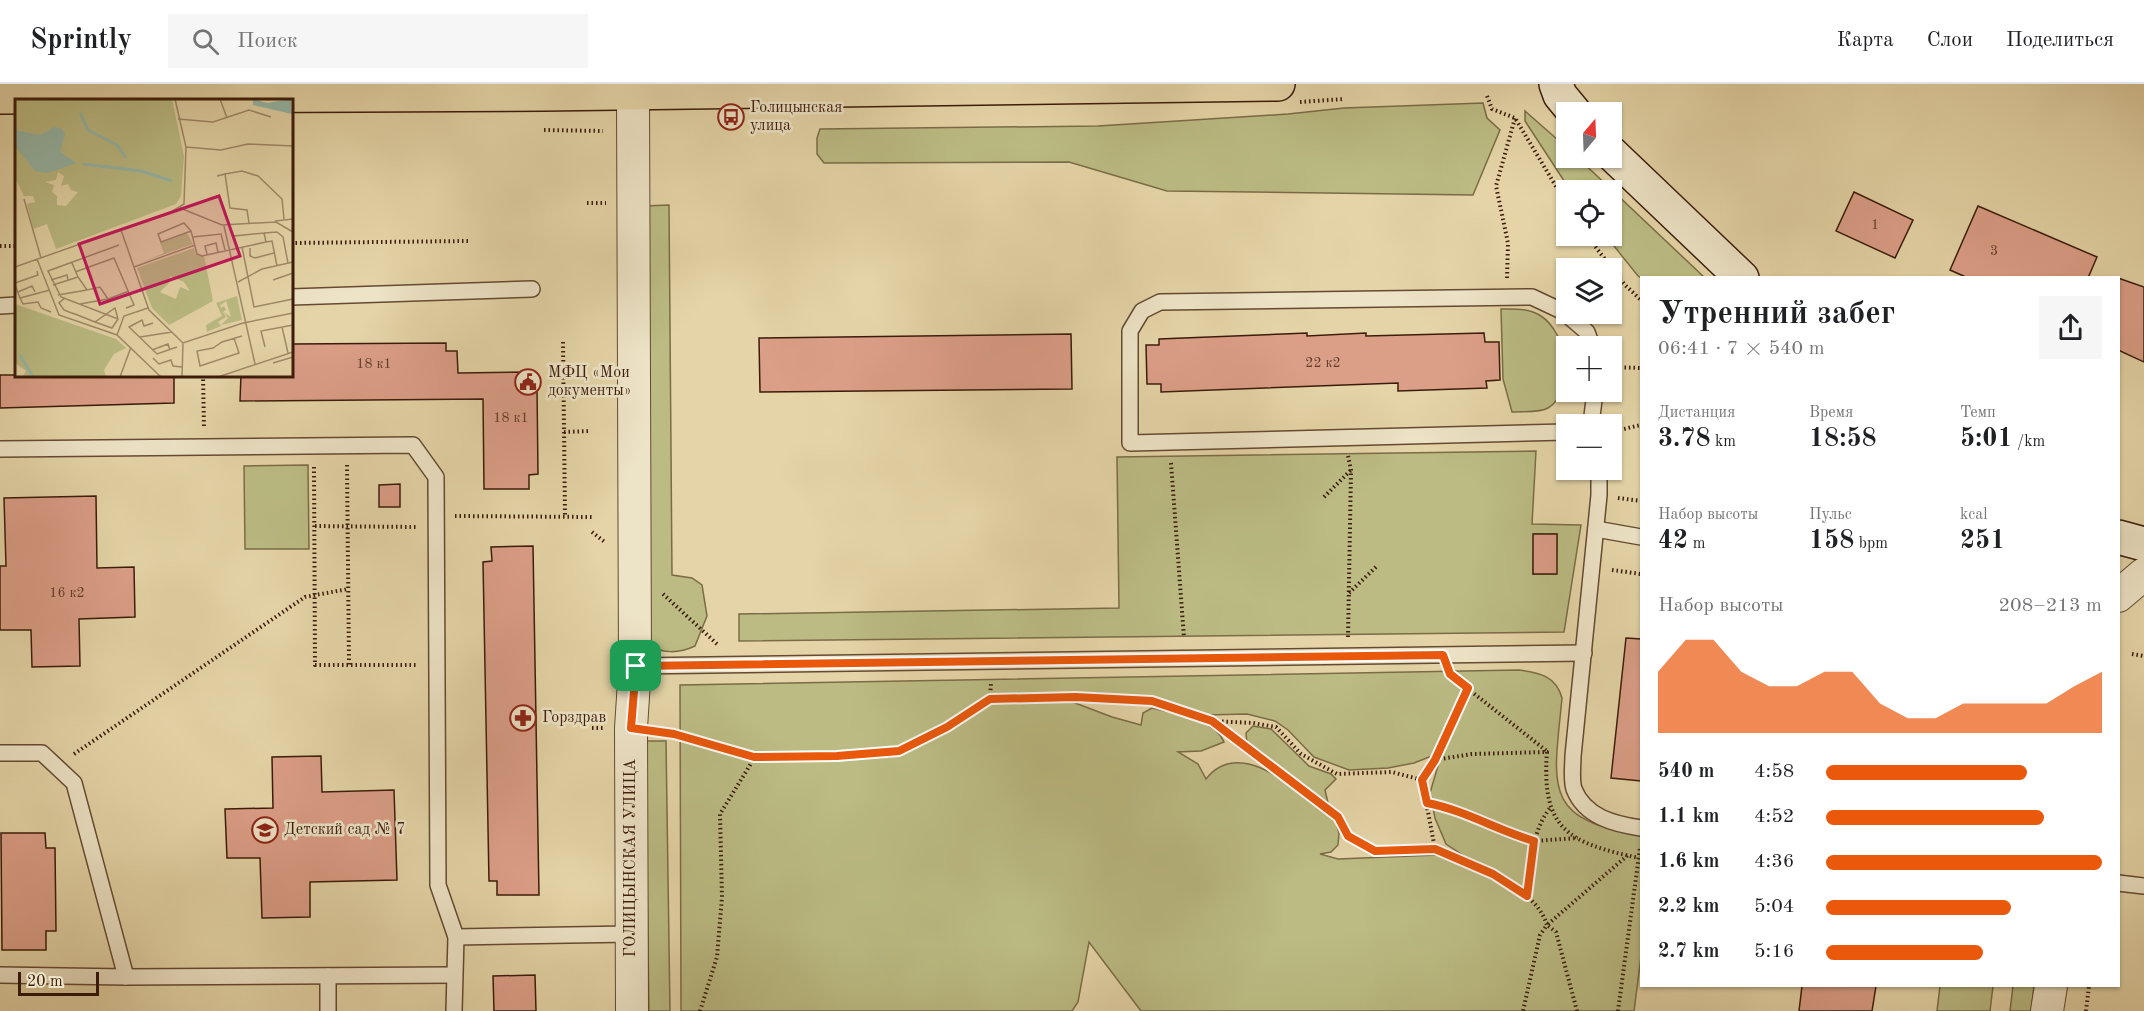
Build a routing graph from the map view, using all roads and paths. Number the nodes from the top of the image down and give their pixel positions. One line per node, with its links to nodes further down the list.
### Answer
1 (1278, 84): 3 (main road)
2 (1556, 84): 6 (main road)
3 (633, 93): 5 (main road); 70 (street, ГОЛИЦЫНСКАЯ УЛИЦА)
4 (1487, 96): 7 (path)
5 (0, 97)
6 (1566, 102)
7 (1515, 118): 11 (path); 20 (path)
8 (544, 130): 9 (path)
9 (610, 137)
10 (1622, 163): 17 (main road)
11 (1556, 186)
12 (611, 202): 13 (path)
13 (587, 203)
14 (468, 241): 15 (path)
15 (292, 243)
16 (1595, 246): 21 (path)
17 (1740, 276)
18 (532, 289): 19 (lane)
19 (292, 297)
20 (1506, 297): 24 (lane); 35 (lane)
21 (1640, 299)
22 (15, 305): 23 (lane)
23 (0, 306)
24 (1556, 308)
25 (1578, 324): 26 (lane)
26 (1588, 336)
27 (563, 342): 33 (path)
28 (1622, 368): 29 (path)
29 (1640, 368)
30 (203, 376): 38 (path)
31 (1640, 425): 32 (path)
32 (1622, 429)
33 (564, 432): 34 (path); 45 (path)
34 (591, 432)
35 (1556, 432)
36 (347, 445): 37 (lane); 47 (lane); 49 (path)
37 (314, 446): 38 (lane); 48 (path)
38 (204, 447): 39 (lane)
39 (0, 449)
40 (1346, 450): 42 (path)
41 (1170, 453): 63 (path)
42 (1352, 470): 44 (path); 59 (path)
43 (1598, 480): 50 (lane)
44 (1324, 497)
45 (565, 517): 46 (path); 47 (path)
46 (592, 517)
47 (436, 521): 49 (path); 69 (lane)
48 (315, 526): 49 (path); 61 (path)
49 (348, 526): 58 (path)
50 (1596, 530): 51 (lane); 64 (lane)
51 (1640, 537)
52 (2120, 538): 53 (main road)
53 (2144, 544)
54 (1377, 566): 59 (path)
55 (1608, 570): 56 (path)
56 (1640, 574)
57 (2144, 574): 60 (street)
58 (348, 590): 61 (path); 68 (path)
59 (1348, 594): 62 (path)
60 (2120, 594)
61 (315, 595): 68 (path); 80 (path)
62 (1348, 641)
63 (1185, 643)
64 (1584, 653): 66 (lane); 77 (lane)
65 (2132, 654): 67 (path)
66 (1443, 655): 70 (lane); 71 (path)
67 (2144, 656)
68 (349, 665): 69 (path)
69 (436, 665): 95 (lane)
70 (636, 666): 74 (street, ГОЛИЦЫНСКАЯ УЛИЦА)
71 (1468, 688): 75 (path); 79 (path)
72 (1212, 721): 78 (path); 81 (path); 88 (path)
73 (592, 728): 74 (path)
74 (631, 728): 78 (path); 94 (street, ГОЛИЦЫНСКАЯ УЛИЦА)
75 (1547, 752): 77 (path); 79 (path)
76 (0, 753): 80 (lane)
77 (1573, 756): 84 (lane)
78 (754, 757): 105 (path)
79 (1435, 760): 81 (path)
80 (56, 766): 99 (lane)
81 (1422, 780): 82 (path)
82 (1427, 803): 87 (path); 88 (path)
83 (1550, 808): 87 (path)
84 (1640, 828)
85 (1578, 838): 87 (path)
86 (1640, 838): 108 (path)
87 (1534, 841): 92 (path)
88 (1435, 849): 92 (path)
89 (1628, 855): 93 (path)
90 (2120, 883): 91 (lane)
91 (2144, 886)
92 (1527, 896): 93 (path)
93 (1546, 925): 106 (path); 107 (path)
94 (631, 934): 95 (lane); 104 (street, ГОЛИЦЫНСКАЯ УЛИЦА)
95 (456, 937): 97 (lane)
96 (0, 975): 99 (lane)
97 (454, 975): 98 (lane); 103 (lane)
98 (328, 976): 99 (lane); 102 (lane)
99 (126, 977)
100 (2051, 987): 109 (street)
101 (2089, 987): 110 (path)
102 (328, 1011)
103 (454, 1011)
104 (632, 1011)
105 (700, 1011)
106 (1523, 1011)
107 (1577, 1011)
108 (1618, 1011)
109 (2047, 1011)
110 (2086, 1011)

